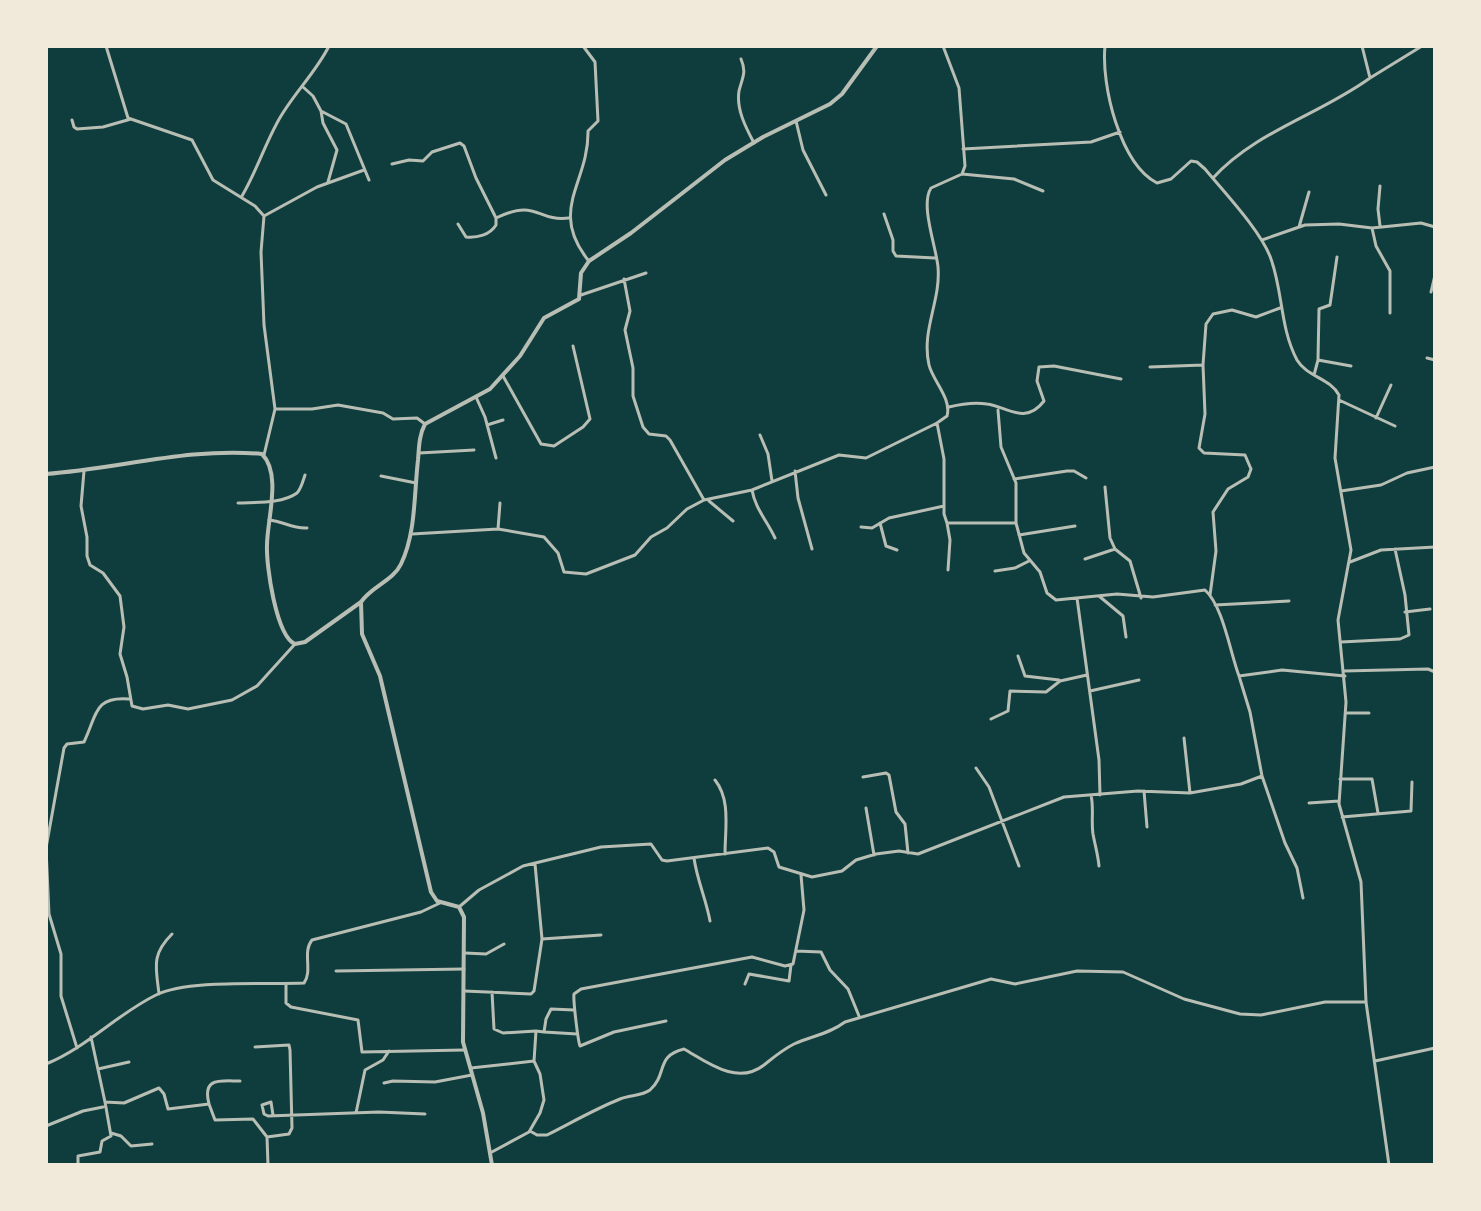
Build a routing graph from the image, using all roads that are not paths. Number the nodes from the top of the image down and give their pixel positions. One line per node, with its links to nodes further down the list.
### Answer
1 (106, 46): 13 (street)
2 (329, 46): 11 (street)
3 (583, 46): 33 (street)
4 (877, 46): 15 (street)
5 (943, 46): 18 (street)
6 (1105, 46): 16 (street)
7 (1362, 46): 10 (street)
8 (1419, 47): 10 (street)
9 (741, 59): 17 (street)
10 (1370, 78): 22 (street)
11 (303, 87): 12 (street); 29 (street)
12 (321, 111): 20 (street); 24 (street)
13 (131, 119): 14 (street); 29 (street)
14 (72, 120)
15 (796, 121): 17 (street); 28 (street)
16 (1120, 132): 18 (street); 22 (street)
17 (754, 143): 42 (street)
18 (963, 149): 21 (street)
19 (392, 164): 32 (street)
20 (364, 170): 23 (street); 24 (street)
21 (962, 174): 26 (street); 41 (street)
22 (1213, 178): 39 (street)
23 (369, 180)
24 (328, 183): 31 (street)
25 (1380, 186): 38 (street)
26 (1043, 191)
27 (1309, 192): 35 (street)
28 (826, 195)
29 (242, 196): 31 (street)
30 (884, 214): 41 (street)
31 (264, 216): 64 (street)
32 (496, 218): 33 (street); 34 (street)
33 (569, 218): 42 (street)
34 (458, 224)
35 (1299, 227): 37 (street); 39 (street)
36 (1435, 227): 38 (street)
37 (1372, 228): 38 (street); 49 (street)
38 (1380, 228)
39 (1262, 240): 48 (street)
40 (1337, 257): 52 (street)
41 (937, 258): 63 (street)
42 (589, 261): 47 (street)
43 (646, 273): 45 (street)
44 (1435, 275): 46 (street)
45 (624, 279): 47 (street); 90 (street)
46 (1431, 292)
47 (581, 295): 58 (street)
48 (1280, 308): 54 (street); 57 (street)
49 (1390, 313)
50 (573, 346): 58 (street)
51 (1427, 358): 53 (street)
52 (1318, 360): 55 (street); 57 (street)
53 (1435, 360)
54 (1203, 365): 56 (street); 117 (street)
55 (1351, 366)
56 (1150, 367)
57 (1314, 375): 62 (street)
58 (503, 376): 61 (street)
59 (1121, 379): 65 (street)
60 (1391, 385): 66 (street)
61 (476, 397): 69 (street); 70 (street)
62 (1339, 402): 66 (street); 89 (street)
63 (949, 407): 65 (street); 68 (street)
64 (275, 409): 69 (street); 75 (street)
65 (998, 409): 84 (street)
66 (1376, 418): 71 (street)
67 (503, 420): 70 (street)
68 (937, 423): 79 (street); 94 (street)
69 (425, 424): 74 (street)
70 (487, 425): 76 (street)
71 (1395, 426)
72 (760, 435): 85 (street)
73 (474, 450): 74 (street)
74 (419, 453): 86 (street)
75 (264, 455): 78 (street); 91 (street)
76 (496, 458)
77 (1435, 467): 89 (street)
78 (84, 471): 80 (street); 137 (street)
79 (795, 471): 85 (street); 108 (street)
80 (46, 474)
81 (305, 475): 91 (street)
82 (381, 476): 86 (street)
83 (1086, 478): 84 (street)
84 (1014, 479): 99 (street)
85 (772, 481): 88 (street)
86 (416, 483): 104 (street)
87 (1105, 487): 109 (street)
88 (752, 490): 90 (street); 106 (street)
89 (1341, 491): 114 (street)
90 (707, 500): 96 (street); 103 (street)
91 (273, 501): 92 (street); 95 (street)
92 (238, 503)
93 (500, 503): 103 (street)
94 (944, 506): 97 (street); 98 (street)
95 (269, 520): 102 (street); 128 (street)
96 (733, 521)
97 (880, 523): 101 (street); 111 (street)
98 (947, 523): 99 (street); 115 (street)
99 (1016, 523): 105 (street)
100 (1075, 526): 105 (street)
101 (861, 527)
102 (307, 528)
103 (498, 529): 104 (street)
104 (410, 535): 122 (street)
105 (1019, 535): 113 (street)
106 (775, 538)
107 (1435, 547): 110 (street)
108 (812, 549)
109 (1115, 549): 112 (street); 120 (street)
110 (1395, 549): 114 (street); 125 (street)
111 (897, 550)
112 (1085, 559)
113 (1030, 561): 116 (street); 119 (street)
114 (1350, 562): 127 (street)
115 (948, 570)
116 (995, 571)
117 (1210, 595): 120 (street); 123 (street)
118 (1099, 596): 119 (street); 120 (street); 126 (street)
119 (1077, 598): 132 (street)
120 (1141, 598)
121 (1289, 601): 123 (street)
122 (361, 602): 128 (street); 168 (street)
123 (1215, 605): 133 (street)
124 (1430, 609): 125 (street)
125 (1405, 612): 127 (street)
126 (1126, 637)
127 (1341, 642): 131 (street)
128 (295, 644): 137 (street)
129 (1018, 656): 134 (street)
130 (1435, 672): 131 (street)
131 (1344, 673): 133 (street); 138 (street)
132 (1087, 675): 134 (street); 136 (street)
133 (1239, 676): 143 (street)
134 (1063, 680): 140 (street)
135 (1139, 680): 136 (street)
136 (1090, 691): 151 (street)
137 (130, 700): 194 (street)
138 (1345, 713): 139 (street); 145 (street)
139 (1369, 713)
140 (991, 719)
141 (1184, 738): 149 (street)
142 (976, 768): 157 (street)
143 (1262, 776): 149 (street); 167 (street)
144 (863, 777): 159 (street)
145 (1340, 779): 152 (street); 155 (street)
146 (715, 780): 160 (street)
147 (1412, 782): 155 (street)
148 (1144, 791): 149 (street); 151 (street); 158 (street)
149 (1190, 793)
150 (1091, 795): 151 (street); 157 (street); 165 (street)
151 (1100, 795)
152 (1339, 801): 153 (street); 156 (street)
153 (1309, 803)
154 (866, 808): 161 (street)
155 (1378, 813): 156 (street)
156 (1342, 817): 185 (street)
157 (1000, 821): 159 (street); 164 (street)
158 (1147, 827)
159 (908, 853): 161 (street)
160 (725, 854): 162 (street); 166 (street)
161 (874, 855): 166 (street)
162 (694, 858): 163 (street); 170 (street)
163 (535, 864): 169 (street); 173 (street)
164 (1019, 866)
165 (1099, 866)
166 (801, 875): 175 (street)
167 (1303, 898)
168 (442, 903): 169 (street); 180 (street)
169 (459, 907): 176 (street)
170 (710, 921)
171 (172, 934): 184 (street)
172 (601, 935): 173 (street)
173 (542, 939): 183 (street)
174 (504, 944): 176 (street)
175 (796, 951): 177 (street); 187 (street)
176 (465, 953): 178 (street)
177 (791, 965): 181 (street); 186 (street)
178 (464, 969): 179 (street); 182 (street)
179 (336, 971)
180 (286, 984): 184 (street); 197 (street)
181 (745, 984)
182 (464, 991): 183 (street); 196 (street)
183 (492, 992): 189 (street)
184 (159, 994): 192 (street)
185 (1366, 1002): 187 (street); 199 (street)
186 (574, 1010): 190 (street); 191 (street)
187 (859, 1017): 214 (street)
188 (666, 1021): 191 (street)
189 (536, 1031): 190 (street); 198 (street)
190 (544, 1032): 191 (street)
191 (578, 1034)
192 (91, 1037): 194 (street); 203 (street)
193 (255, 1047): 209 (street)
194 (77, 1048): 201 (street)
195 (1435, 1048): 199 (street)
196 (464, 1050): 197 (street); 202 (street)
197 (389, 1051): 210 (street)
198 (534, 1061): 202 (street); 214 (street)
199 (1375, 1061): 222 (street)
200 (129, 1062): 203 (street)
201 (46, 1064)
202 (469, 1068): 204 (street)
203 (98, 1069): 207 (street)
204 (472, 1075): 206 (street); 218 (street)
205 (240, 1081): 208 (street)
206 (384, 1083)
207 (105, 1104): 208 (street); 213 (street); 215 (street)
208 (209, 1104): 216 (street)
209 (292, 1114): 210 (street); 212 (street); 216 (street)
210 (355, 1114): 211 (street)
211 (425, 1114)
212 (273, 1115)
213 (46, 1126)
214 (530, 1131): 218 (street)
215 (111, 1133): 217 (street); 219 (street)
216 (267, 1137): 220 (street)
217 (152, 1144)
218 (490, 1153): 221 (street)
219 (78, 1165)
220 (268, 1165)
221 (492, 1165)
222 (1389, 1165)

